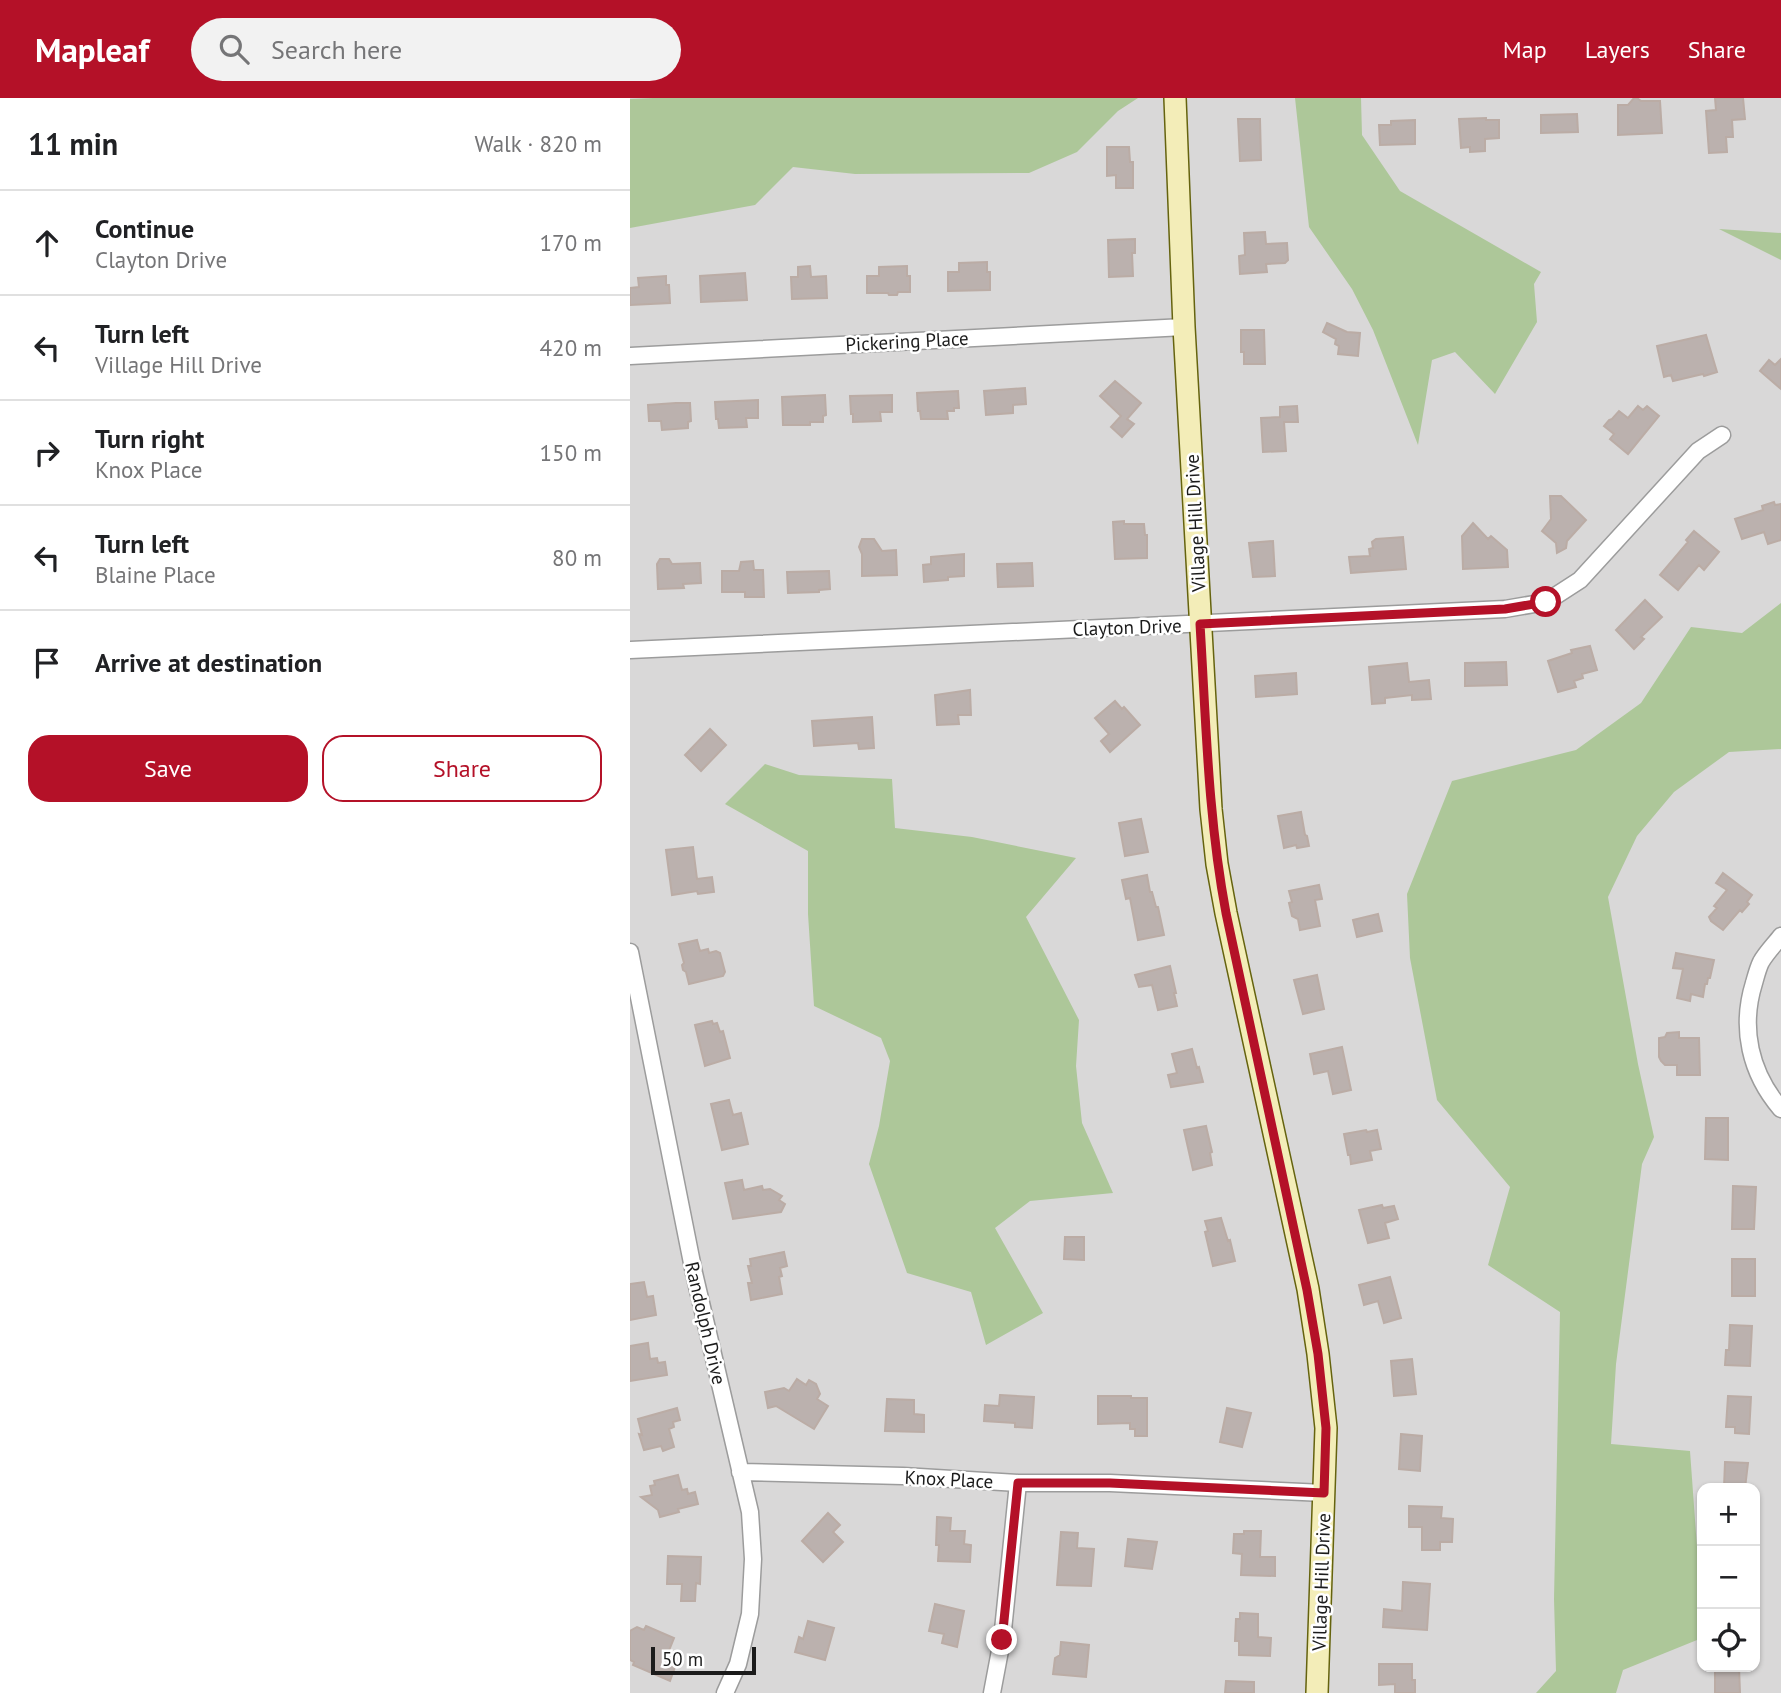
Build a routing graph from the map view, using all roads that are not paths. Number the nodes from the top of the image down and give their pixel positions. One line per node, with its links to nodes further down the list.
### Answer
1 (1175, 98): 2 (street, Village Hill Drive)
2 (1184, 327): 3 (street, Pickering Place); 5 (street, Village Hill Drive)
3 (630, 356)
4 (1722, 435): 5 (street, Clayton Drive)
5 (1200, 624): 6 (street, Clayton Drive); 12 (street, Village Hill Drive)
6 (630, 650)
7 (1781, 936): 9 (street)
8 (630, 952): 10 (street, Randolph Drive)
9 (1781, 1109)
10 (740, 1472): 11 (street, Knox Place); 13 (street, Randolph Drive)
11 (1018, 1483): 12 (street, Knox Place); 14 (street)
12 (1324, 1493): 15 (street, Village Hill Drive)
13 (725, 1693)
14 (992, 1693)
15 (1317, 1693)

